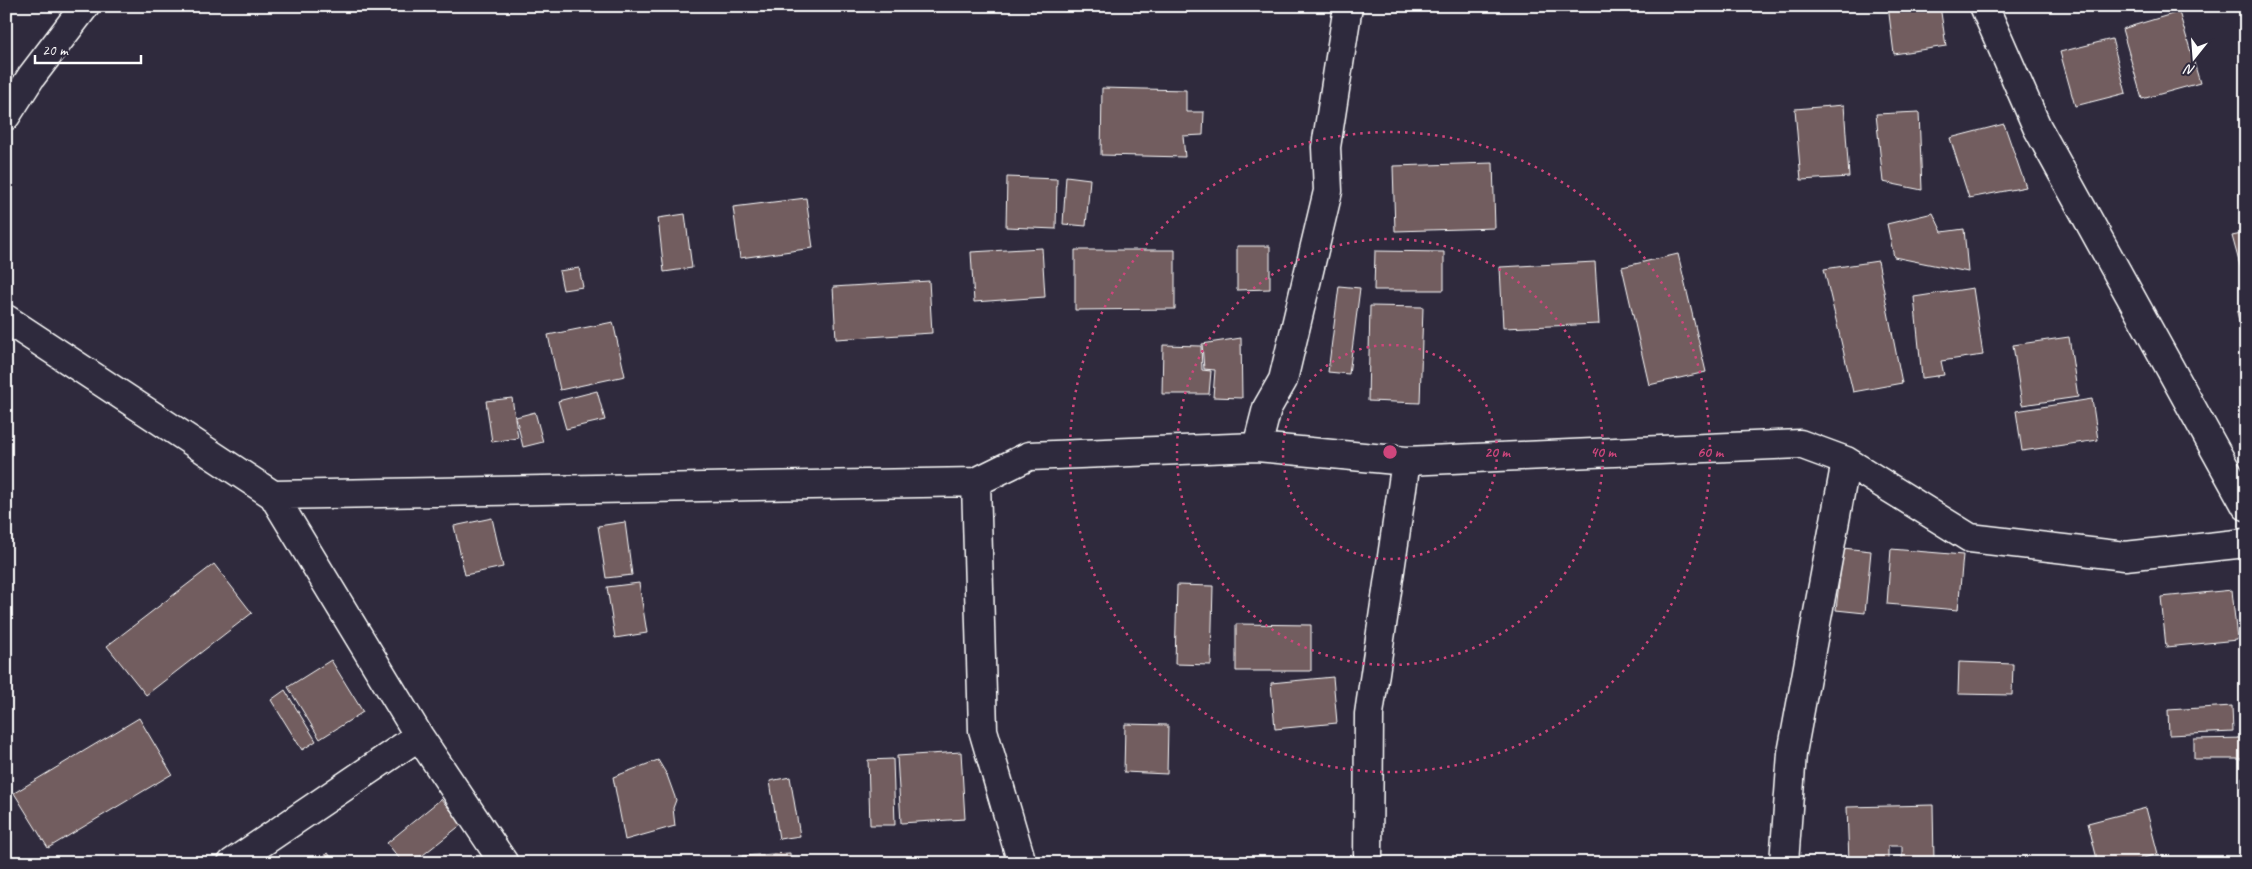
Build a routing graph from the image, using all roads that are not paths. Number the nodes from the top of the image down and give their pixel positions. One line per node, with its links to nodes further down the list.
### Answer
1 (85, 6): 4 (street)
2 (1348, 6): 6 (street)
3 (1984, 6): 11 (street)
4 (6, 116)
5 (6, 319): 10 (street)
6 (1257, 447): 7 (street); 9 (street)
7 (1406, 462): 8 (street); 17 (street)
8 (1846, 462): 12 (street); 18 (street)
9 (976, 482): 10 (street); 16 (street)
10 (273, 495): 13 (street)
11 (2246, 506)
12 (2246, 543)
13 (419, 736): 14 (street); 15 (street)
14 (232, 863)
15 (504, 863)
16 (1022, 863)
17 (1368, 863)
18 (1784, 863)

